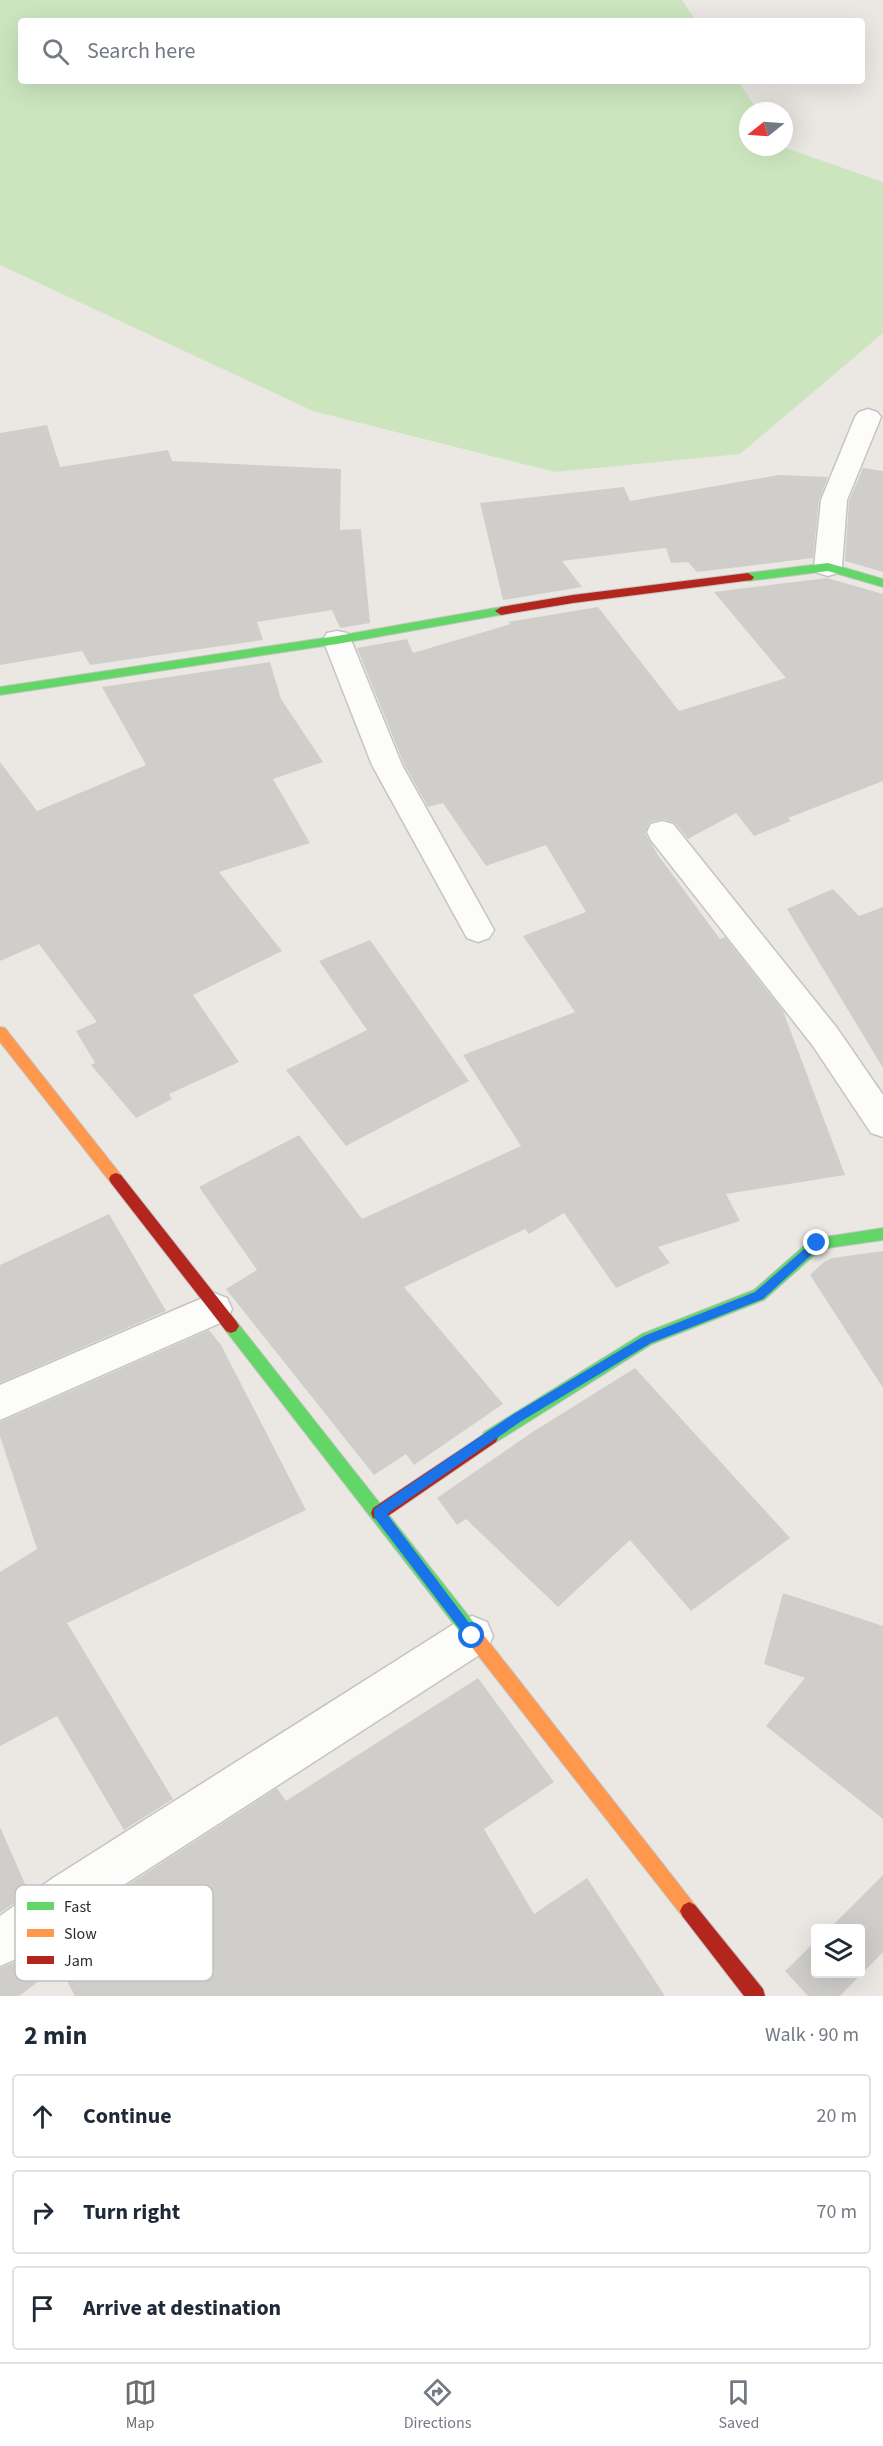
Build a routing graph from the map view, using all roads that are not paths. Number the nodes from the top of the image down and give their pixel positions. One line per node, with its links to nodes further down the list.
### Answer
1 (868, 417): 2 (street)
2 (828, 567): 3 (street); 4 (street)
3 (883, 583)
4 (337, 640): 5 (street); 7 (street)
5 (0, 691)
6 (662, 832): 9 (street)
7 (478, 930)
8 (0, 1032): 11 (street)
9 (883, 1122)
10 (883, 1234): 13 (street)
11 (214, 1309): 12 (street); 13 (street)
12 (0, 1402)
13 (379, 1513): 14 (street)
14 (472, 1636): 15 (street); 18 (street)
15 (83, 1885)
16 (15, 1932): 17 (street)
17 (0, 1943)
18 (756, 1996)

